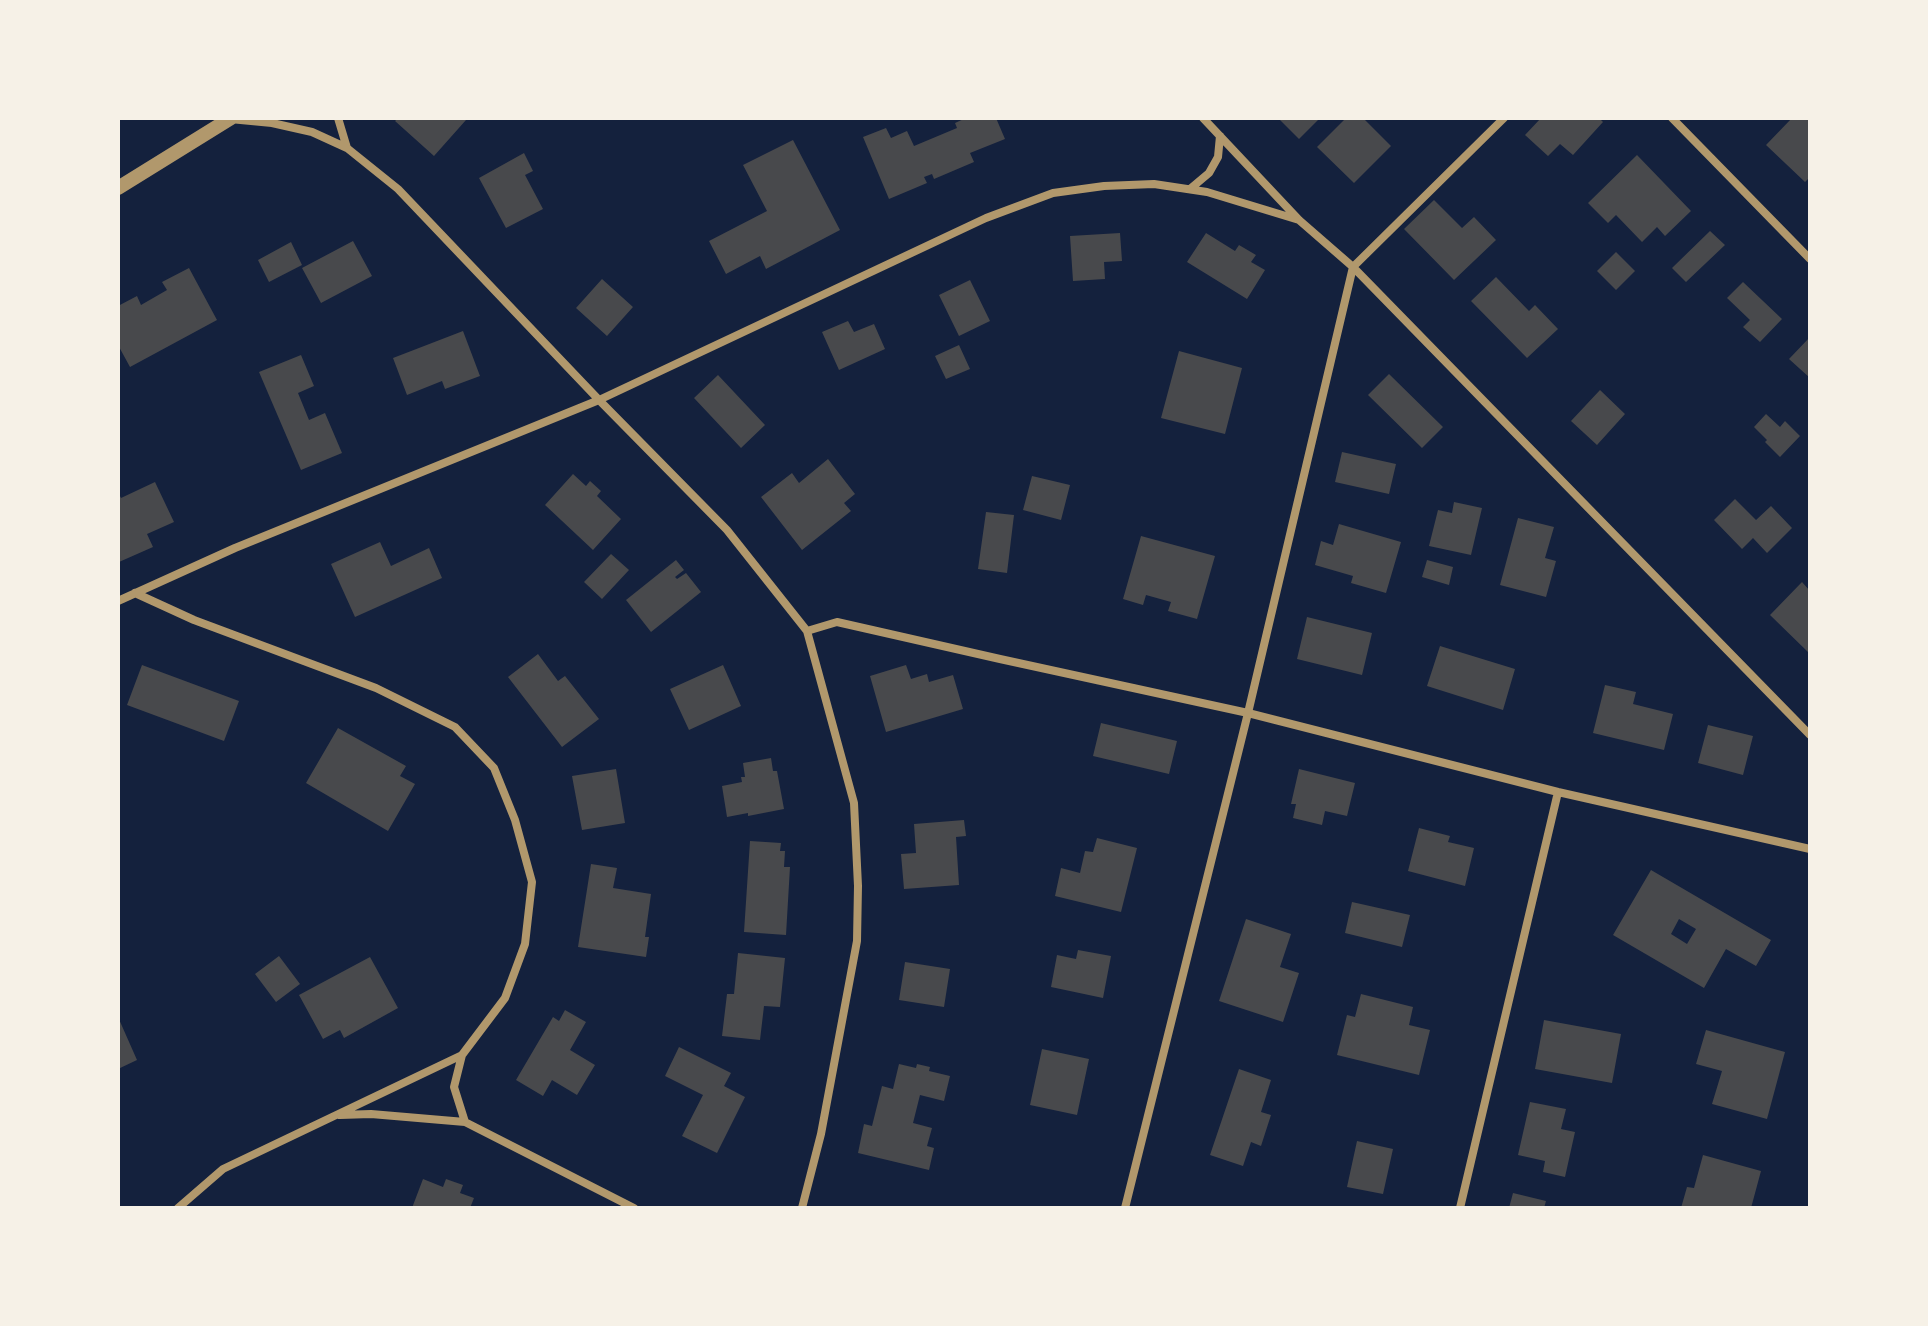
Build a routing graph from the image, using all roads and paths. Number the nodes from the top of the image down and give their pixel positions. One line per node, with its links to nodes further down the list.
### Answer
1 (230, 118): 7 (street); 8 (street)
2 (338, 118): 7 (street)
3 (1203, 118): 6 (street)
4 (1504, 118): 12 (street)
5 (1672, 118): 11 (street)
6 (1220, 136): 9 (street); 10 (street)
7 (347, 148): 13 (street)
8 (118, 188)
9 (1190, 189): 10 (street); 13 (street)
10 (1299, 220): 12 (street)
11 (1810, 259)
12 (1353, 267): 17 (street); 18 (street)
13 (599, 400): 14 (street); 16 (street)
14 (135, 593): 15 (street); 21 (street)
15 (118, 601)
16 (807, 631): 17 (street); 26 (street)
17 (1248, 713): 19 (street); 27 (street)
18 (1810, 735)
19 (1558, 792): 20 (street); 28 (street)
20 (1810, 849)
21 (462, 1055): 22 (street); 23 (street)
22 (334, 1115): 23 (street); 24 (street)
23 (465, 1122): 25 (street)
24 (178, 1208)
25 (634, 1208)
26 (802, 1208)
27 (1125, 1208)
28 (1460, 1208)

